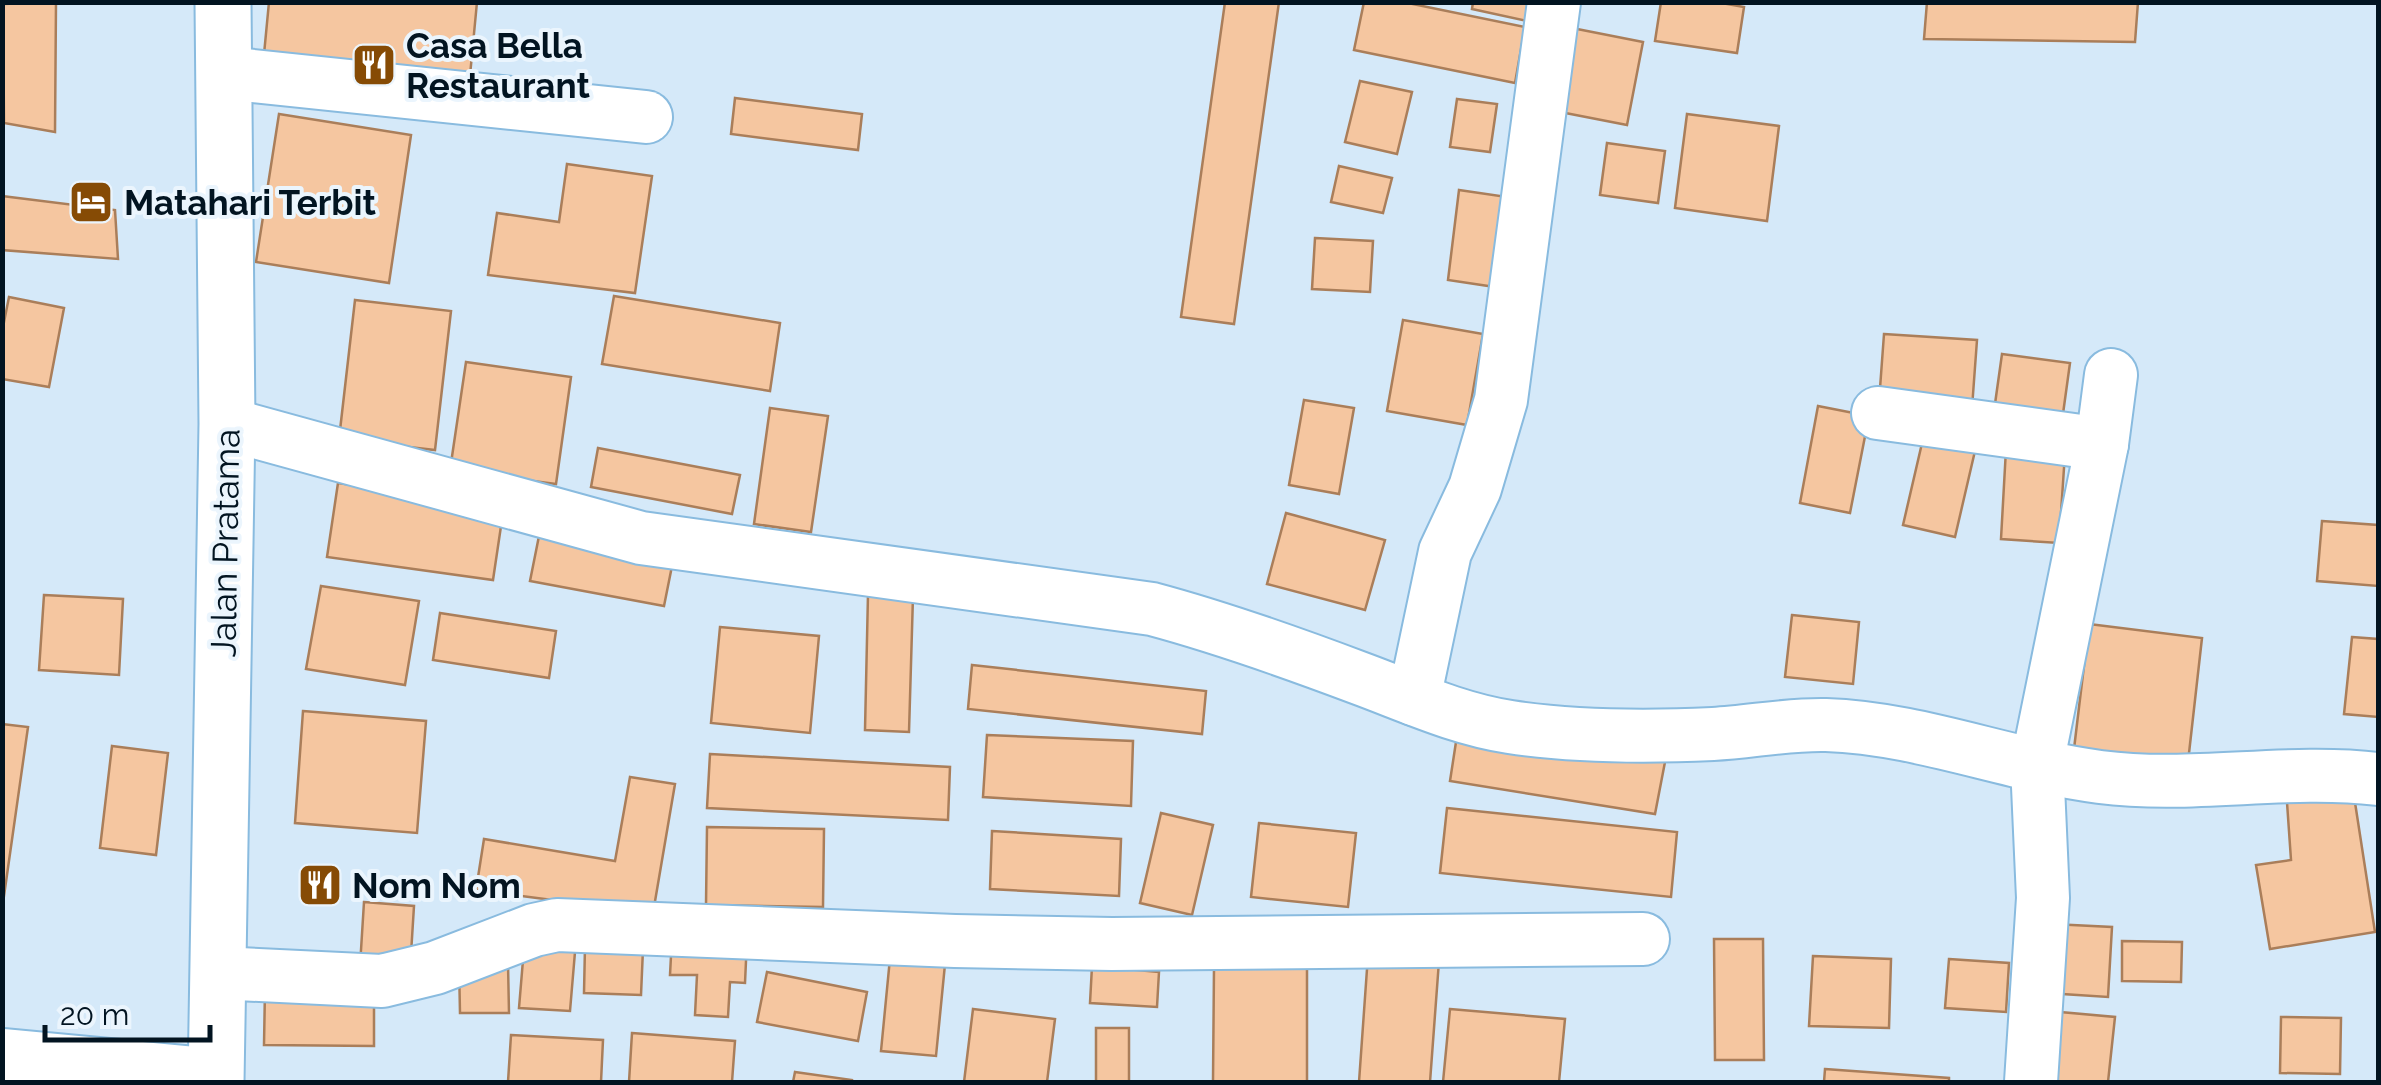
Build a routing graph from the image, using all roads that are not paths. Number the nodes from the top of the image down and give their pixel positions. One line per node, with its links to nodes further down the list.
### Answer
1 (222, 2): 3 (street, Jalan Pratama)
2 (1554, 2): 9 (street)
3 (225, 73): 4 (street); 7 (street, Jalan Pratama)
4 (646, 117)
5 (2111, 375): 8 (street)
6 (1878, 413): 8 (street)
7 (227, 424): 9 (street); 13 (street, Jalan Pratama)
8 (2102, 444): 10 (street)
9 (1414, 699): 10 (street)
10 (2037, 764): 11 (street); 16 (street)
11 (2378, 779)
12 (1643, 939): 13 (street)
13 (217, 973): 15 (street, Jalan Pratama)
14 (2, 1055): 15 (street)
15 (215, 1079)
16 (2031, 1082)

